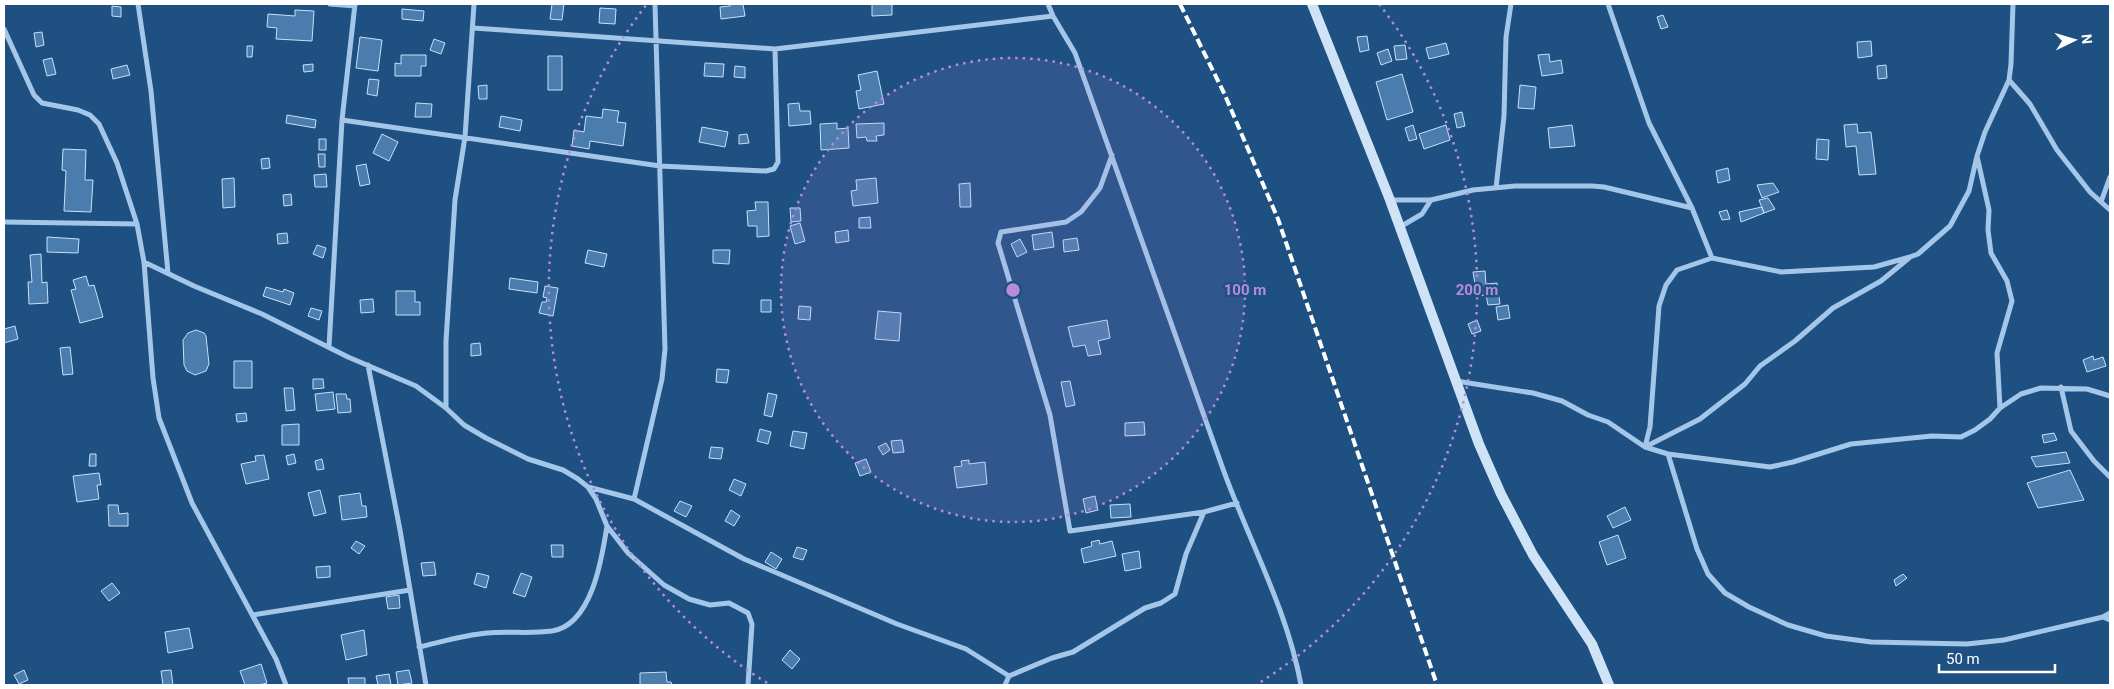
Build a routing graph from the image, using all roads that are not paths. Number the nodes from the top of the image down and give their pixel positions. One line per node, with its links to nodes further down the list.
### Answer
1 (138, 4): 35 (street)
2 (330, 4): 10 (street)
3 (474, 4): 12 (street)
4 (655, 4): 14 (street)
5 (1048, 4): 11 (street)
6 (1312, 4): 24 (street)
7 (1511, 4): 23 (street)
8 (1608, 4): 27 (street)
9 (2013, 4): 16 (street)
10 (355, 5): 17 (street)
11 (1053, 16): 15 (street); 19 (street)
12 (473, 28): 14 (street); 18 (street)
13 (4, 29): 30 (street)
14 (656, 41): 15 (street); 21 (street)
15 (775, 49): 21 (street)
16 (2009, 80): 20 (street); 26 (street)
17 (342, 120): 18 (street); 36 (street)
18 (465, 137): 21 (street); 41 (street)
19 (1112, 155): 48 (street); 49 (street)
20 (1977, 156): 32 (street); 42 (street)
21 (660, 166): 47 (street)
22 (2110, 177): 26 (street)
23 (1496, 188): 25 (street); 27 (street)
24 (1390, 200): 25 (street); 31 (street)
25 (1431, 200): 31 (street)
26 (2101, 202): 28 (street)
27 (1692, 208): 33 (street)
28 (2110, 210)
29 (4, 222): 30 (street)
30 (137, 224): 34 (street)
31 (1400, 227): 38 (street)
32 (1910, 257): 33 (street); 43 (street)
33 (1712, 258): 43 (street)
34 (144, 262): 35 (street); 53 (street)
35 (168, 273): 36 (street)
36 (329, 347): 37 (street)
37 (368, 365): 41 (street); 51 (street)
38 (1456, 381): 43 (street); 63 (street)
39 (2060, 387): 40 (street); 42 (street); 45 (street)
40 (2110, 396)
41 (446, 408): 46 (street)
42 (2000, 408): 44 (street)
43 (1645, 447): 44 (street)
44 (1668, 454): 54 (street)
45 (2110, 477)
46 (588, 487): 47 (street); 50 (street)
47 (634, 498): 57 (street)
48 (1237, 503): 49 (street); 62 (street)
49 (1204, 512): 57 (street)
50 (607, 526): 56 (street); 60 (street)
51 (410, 590): 53 (street); 56 (street)
52 (2110, 613): 54 (street)
53 (253, 615): 58 (street)
54 (2103, 617): 55 (street)
55 (2110, 620)
56 (419, 647): 59 (street)
57 (1009, 676): 61 (street)
58 (286, 685)
59 (426, 685)
60 (748, 685)
61 (1005, 685)
62 (1301, 685)
63 (1609, 685)

